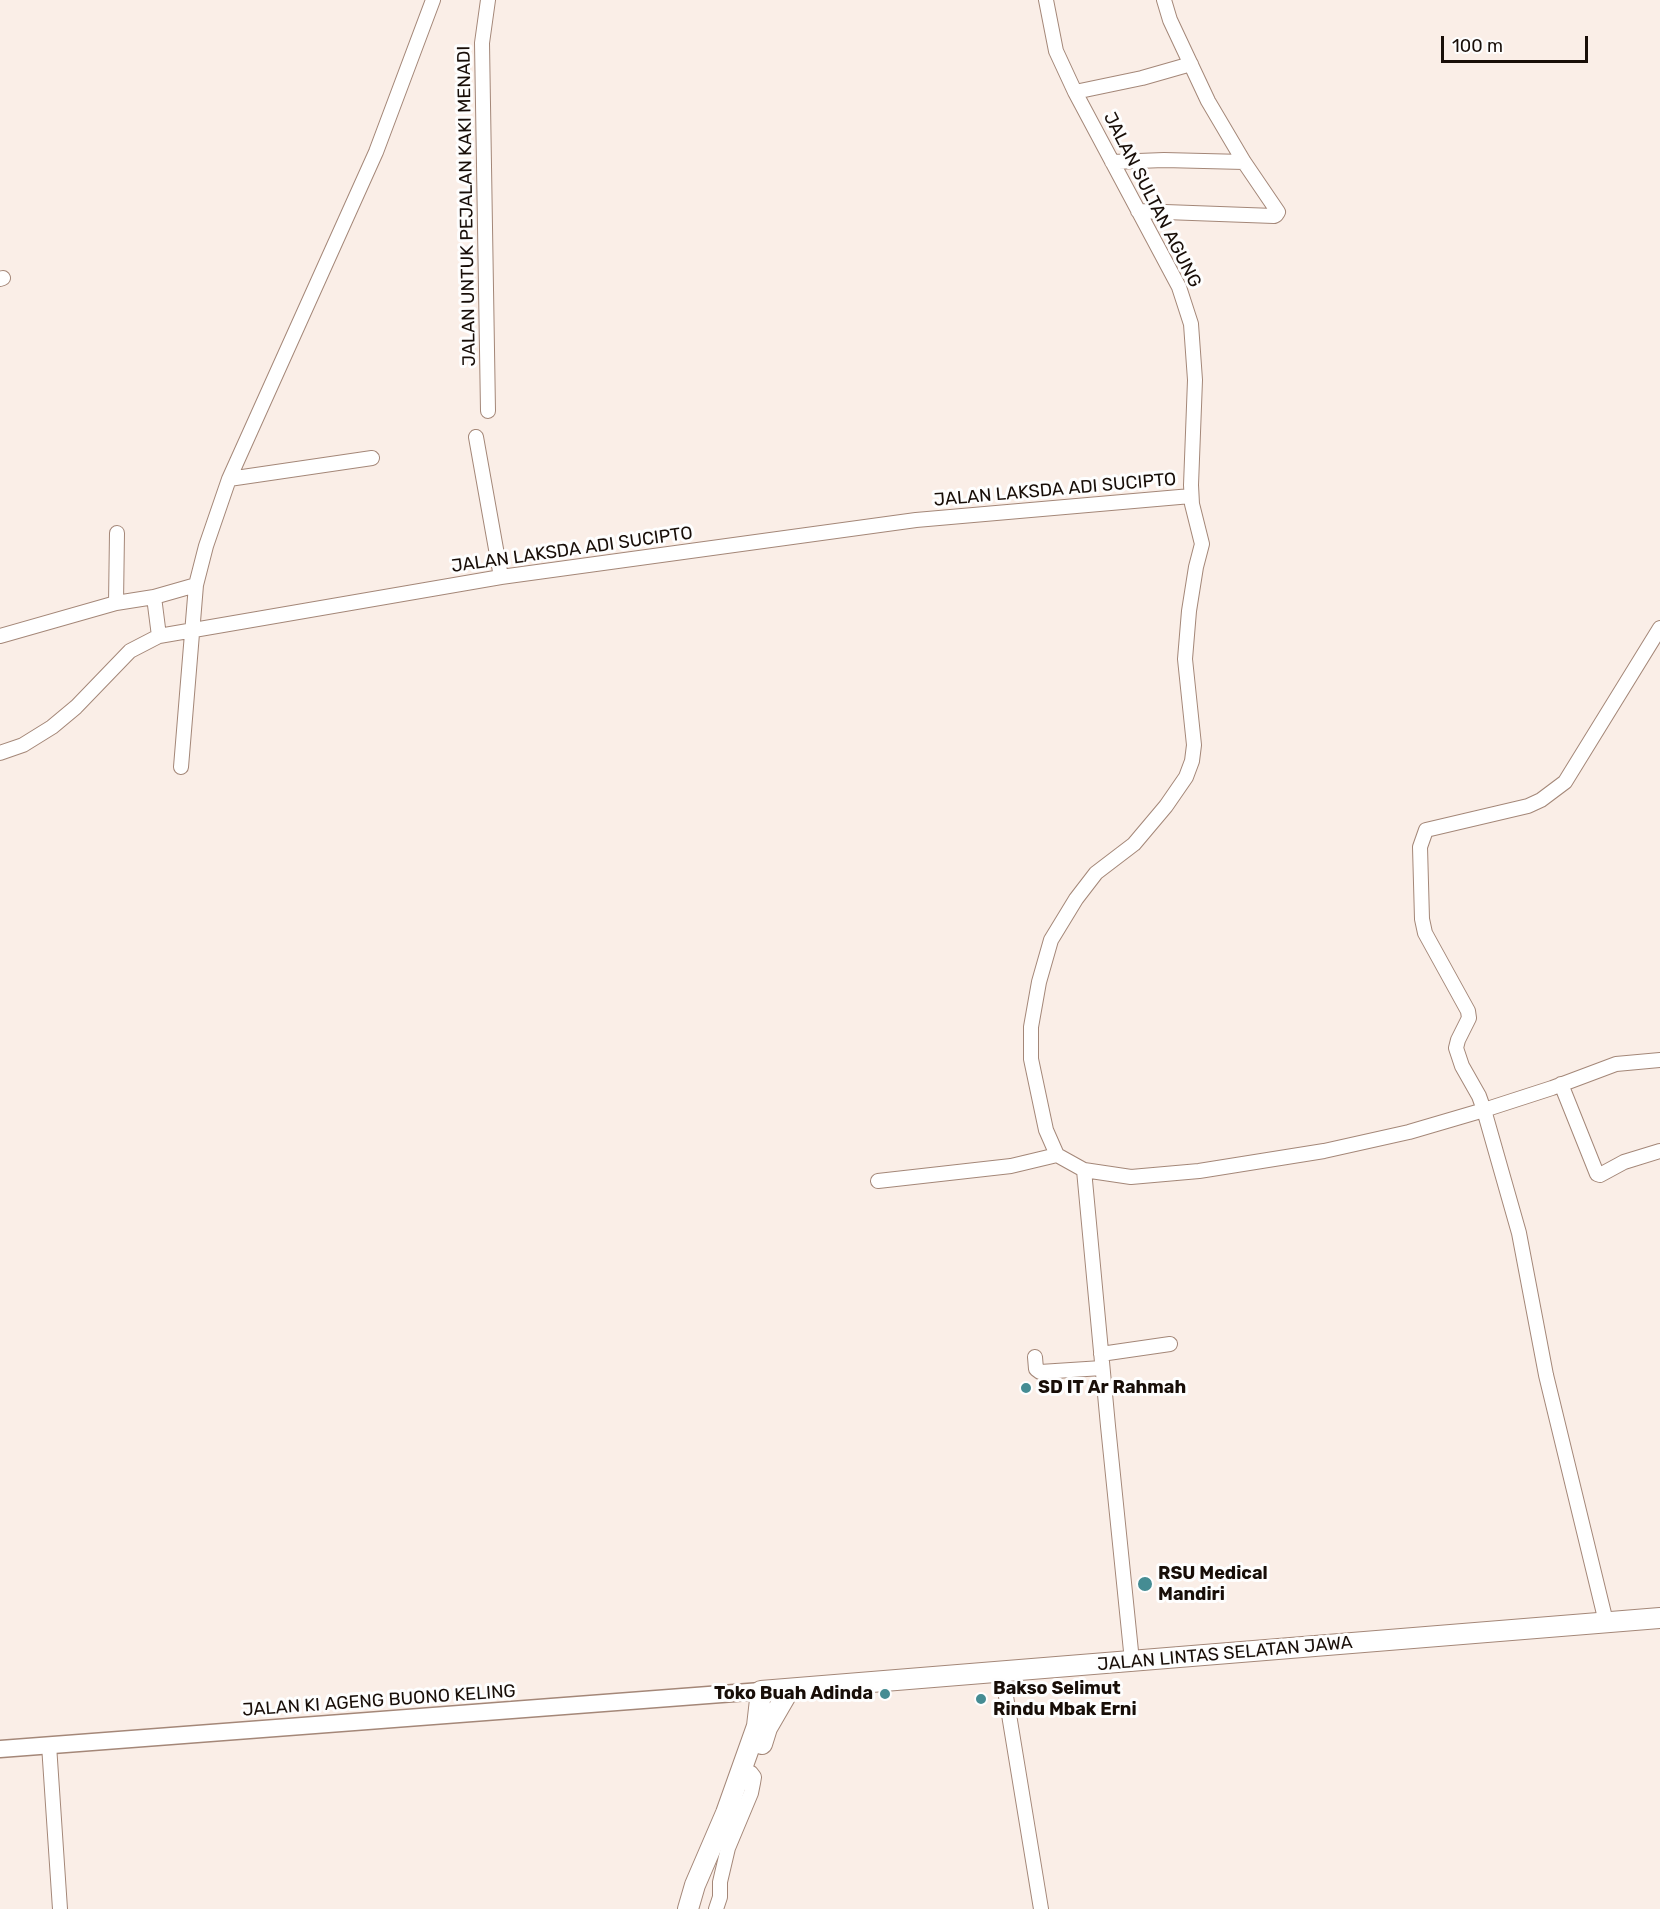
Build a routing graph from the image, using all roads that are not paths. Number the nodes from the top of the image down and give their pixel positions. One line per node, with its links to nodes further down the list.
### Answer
1 (433, 0): 13 (street)
2 (488, 0): 10 (street, JALAN UNTUK PEJALAN KAKI MENADI)
3 (1046, 0): 6 (street, JALAN SULTAN AGUNG)
4 (1164, 0): 5 (street)
5 (1191, 64): 6 (street); 8 (street)
6 (1076, 92): 7 (street, JALAN SULTAN AGUNG)
7 (1112, 162): 8 (street); 9 (street, JALAN SULTAN AGUNG)
8 (1244, 162): 9 (street)
9 (1138, 211): 14 (street, JALAN SULTAN AGUNG)
10 (488, 411)
11 (476, 437): 16 (street)
12 (372, 459): 13 (street)
13 (229, 479): 17 (street)
14 (1191, 496): 16 (street, JALAN LAKSDA ADI SUCIPTO); 30 (street, JALAN SULTAN AGUNG)
15 (117, 533): 19 (street)
16 (501, 577): 21 (street, JALAN LAKSDA ADI SUCIPTO)
17 (196, 585): 18 (street); 21 (street)
18 (154, 597): 19 (street); 23 (street)
19 (116, 603): 22 (street)
20 (1660, 628): 28 (street)
21 (192, 630): 23 (street, JALAN LAKSDA ADI SUCIPTO); 25 (street)
22 (0, 636)
23 (159, 636): 24 (street, JALAN LAKSDA ADI SUCIPTO)
24 (0, 753)
25 (181, 768)
26 (1660, 1059): 27 (street)
27 (1561, 1084): 28 (street); 29 (street)
28 (1484, 1110): 31 (street); 38 (street)
29 (1660, 1151)
30 (1057, 1155): 31 (street); 32 (street)
31 (1084, 1170): 34 (street)
32 (879, 1181)
33 (1170, 1344): 34 (street)
34 (1101, 1354): 36 (street)
35 (1035, 1357): 36 (street)
36 (1102, 1368): 39 (street)
37 (1660, 1618): 38 (highway, JALAN LINTAS SELATAN JAWA)
38 (1606, 1622): 39 (highway, JALAN LINTAS SELATAN JAWA)
39 (1132, 1661): 40 (highway, JALAN LINTAS SELATAN JAWA)
40 (1002, 1672): 41 (highway, JALAN LINTAS SELATAN JAWA); 49 (street)
41 (789, 1690): 42 (highway, JALAN LINTAS SELATAN JAWA); 45 (highway)
42 (761, 1691): 43 (main road, JALAN KI AGENG BUONO KELING); 45 (highway)
43 (49, 1745): 44 (main road, JALAN KI AGENG BUONO KELING); 46 (street)
44 (0, 1749)
45 (746, 1771): 47 (highway); 48 (street)
46 (60, 1909)
47 (689, 1909)
48 (716, 1909)
49 (1041, 1909)

